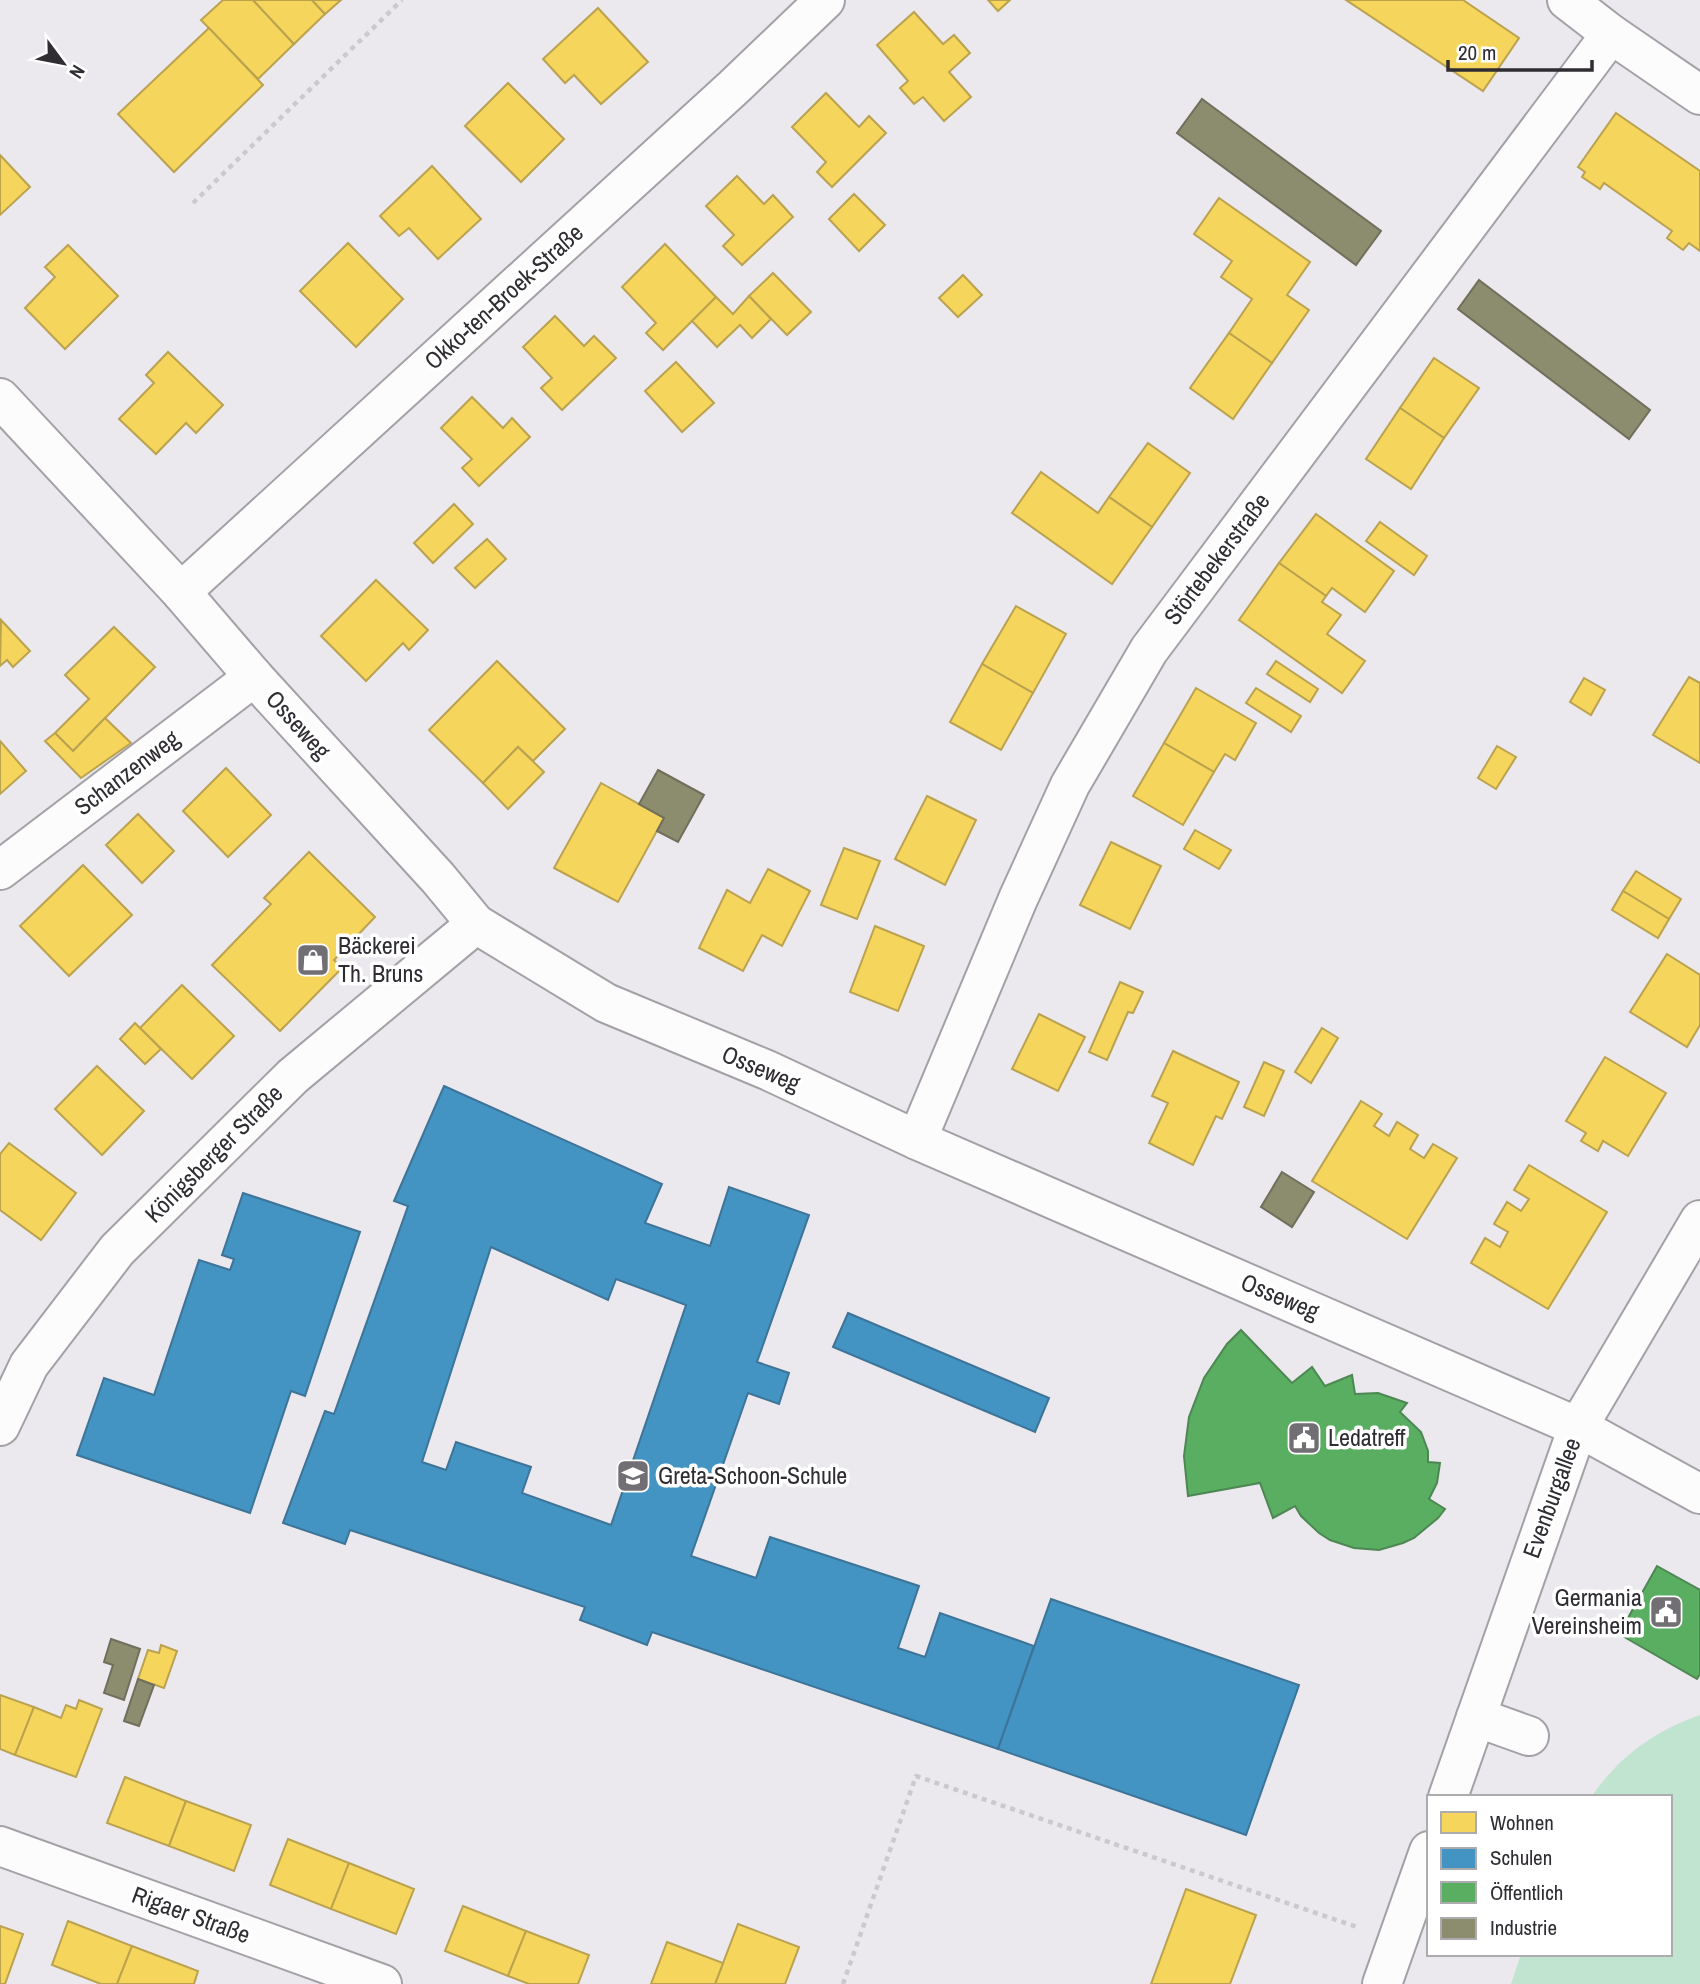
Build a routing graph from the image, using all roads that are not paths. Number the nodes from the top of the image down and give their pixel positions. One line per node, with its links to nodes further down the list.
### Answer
1 (825, 0): 6 (street, Okko-ten-Broek-Straße)
2 (1567, 0): 3 (street)
3 (1611, 34): 4 (street); 10 (street, Störtebekerstraße)
4 (1700, 95)
5 (0, 398): 6 (street, Osseweg)
6 (181, 592): 7 (street, Osseweg)
7 (254, 677): 8 (street, Schanzenweg); 9 (street, Osseweg)
8 (0, 870)
9 (476, 925): 10 (street, Osseweg); 12 (street, Königsberger Straße)
10 (917, 1140): 13 (street, Osseweg)
11 (1700, 1220): 13 (street, Evenburgallee)
12 (0, 1426)
13 (1578, 1427): 14 (street, Osseweg); 15 (street, Evenburgallee)
14 (1700, 1494)
15 (1476, 1717): 16 (street); 17 (street, Evenburgallee)
16 (1529, 1736)
17 (1449, 1795)
18 (0, 1846): 20 (street, Rigaer Straße)
19 (1427, 1857): 21 (street)
20 (382, 1984)
21 (1382, 1984)

